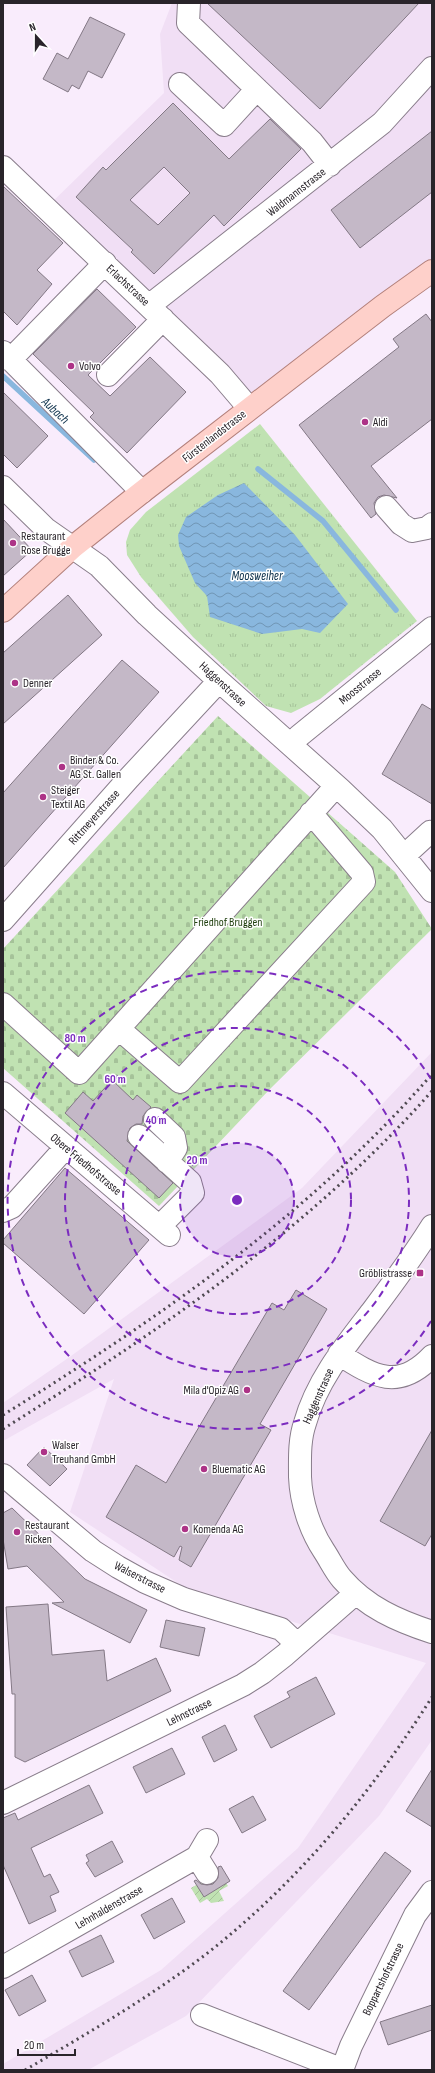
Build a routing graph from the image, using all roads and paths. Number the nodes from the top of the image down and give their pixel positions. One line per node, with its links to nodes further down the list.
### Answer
1 (189, 3): 4 (street)
2 (432, 68): 5 (street, Waldmannstrasse)
3 (180, 84): 4 (street)
4 (257, 89): 5 (street)
5 (330, 165): 9 (street, Waldmannstrasse)
6 (3, 167): 7 (street, Erlachstrasse)
7 (105, 264): 9 (street, Erlachstrasse); 10 (street)
8 (432, 270): 12 (main road, Fürstenlandstrasse)
9 (156, 312): 11 (street, Waldmannstrasse); 12 (street, Erlachstrasse)
10 (7, 356): 14 (street)
11 (108, 375)
12 (249, 408): 14 (main road, Fürstenlandstrasse)
13 (3, 487): 17 (street, Haggenstrasse)
14 (142, 492): 17 (main road, Fürstenlandstrasse)
15 (386, 506): 16 (street)
16 (432, 524)
17 (73, 547): 18 (main road, Fürstenlandstrasse); 20 (street, Haggenstrasse)
18 (3, 611)
19 (432, 628): 21 (street, Moosstrasse)
20 (219, 681): 21 (street, Haggenstrasse); 27 (street, Rittmeyerstrasse)
21 (291, 745): 22 (street, Haggenstrasse)
22 (336, 786): 23 (street); 25 (street, Haggenstrasse)
23 (311, 813): 29 (street); 29 (street)
24 (432, 833): 25 (street)
25 (405, 855): 26 (street, Haggenstrasse)
26 (432, 891)
27 (3, 920)
28 (3, 1004): 29 (street)
29 (119, 1029)
30 (7, 1104): 33 (street, Obere Friedhofstrasse)
31 (155, 1118): 34 (street)
32 (140, 1136): 34 (street)
33 (66, 1147): 34 (street, Obere Friedhofstrasse); 35 (street)
34 (167, 1162)
35 (3, 1211)
36 (432, 1226): 37 (street, Haggenstrasse)
37 (339, 1354): 38 (street); 40 (street, Haggenstrasse)
38 (432, 1356)
39 (3, 1474): 42 (street, Walserstrasse)
40 (356, 1593): 41 (street, Haggenstrasse); 42 (street, Lehnstrasse)
41 (432, 1632)
42 (297, 1644): 43 (street, Lehnstrasse)
43 (4, 1798)
44 (204, 1857): 46 (street, Lehnhaldenstrasse)
45 (432, 1892): 48 (street, Boppartshofstrasse)
46 (3, 1967)
47 (202, 2015): 48 (street)
48 (343, 2069)

